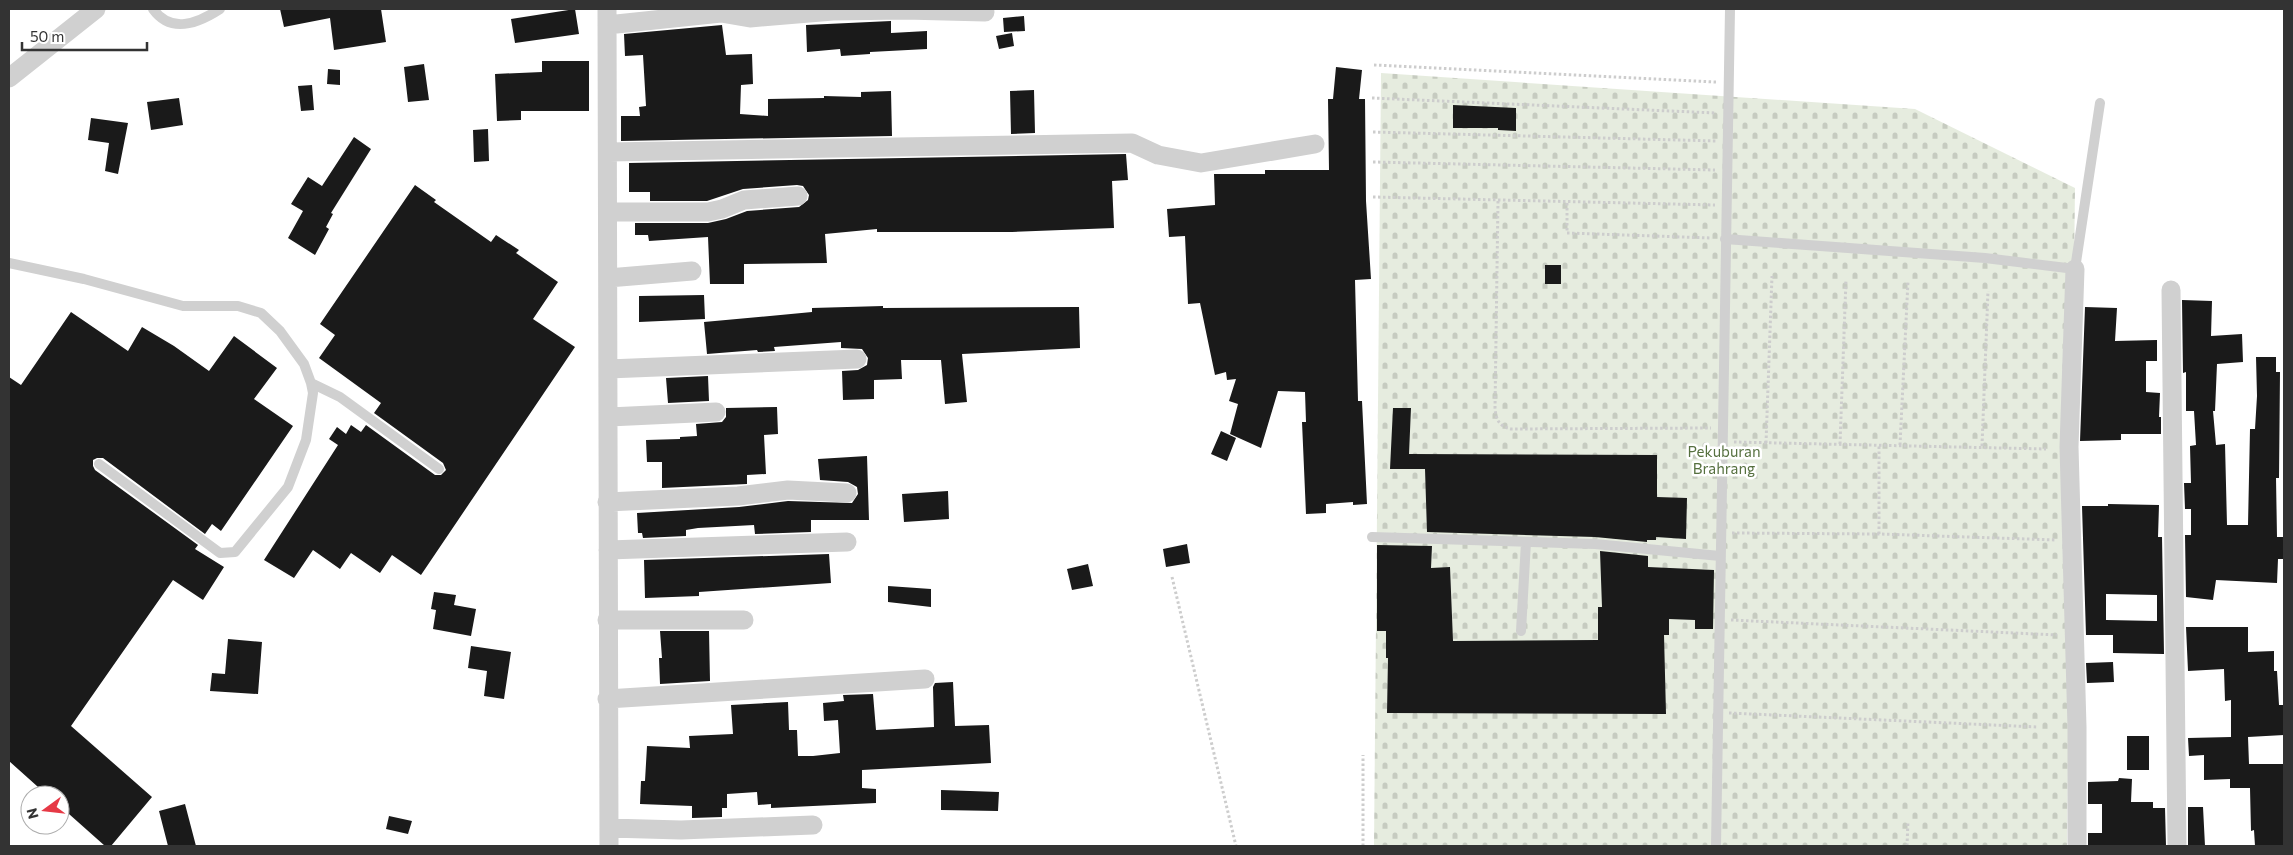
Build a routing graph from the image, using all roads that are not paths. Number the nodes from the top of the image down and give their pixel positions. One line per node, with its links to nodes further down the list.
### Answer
1 (96, 9): 7 (street)
2 (153, 9): 3 (lane)
3 (220, 9)
4 (1730, 9): 13 (lane)
5 (985, 12): 6 (street)
6 (607, 17): 10 (street)
7 (9, 78)
8 (2100, 103): 15 (lane)
9 (1315, 144): 10 (street)
10 (609, 152): 12 (street)
11 (798, 196): 12 (street)
12 (608, 212): 17 (street)
13 (1726, 239): 15 (lane); 32 (lane)
14 (9, 262): 21 (lane)
15 (2075, 269): 41 (street)
16 (692, 271): 17 (street)
17 (608, 278): 20 (street)
18 (2171, 290): 42 (street)
19 (857, 359): 20 (street)
20 (608, 368): 23 (street)
21 (311, 383): 24 (lane); 25 (lane)
22 (716, 412): 23 (street)
23 (609, 417): 27 (street)
24 (98, 464)
25 (439, 469)
26 (847, 493): 27 (street)
27 (607, 502): 31 (street)
28 (1372, 537): 30 (lane)
29 (847, 542): 31 (street)
30 (1526, 542): 32 (lane); 35 (lane)
31 (608, 550): 33 (street)
32 (1720, 556): 40 (lane)
33 (607, 620): 34 (street); 37 (street)
34 (744, 620)
35 (1521, 631)
36 (925, 679): 37 (street)
37 (607, 698): 39 (street)
38 (813, 825): 39 (street)
39 (609, 837)
40 (1716, 846)
41 (2077, 846)
42 (2176, 846)

